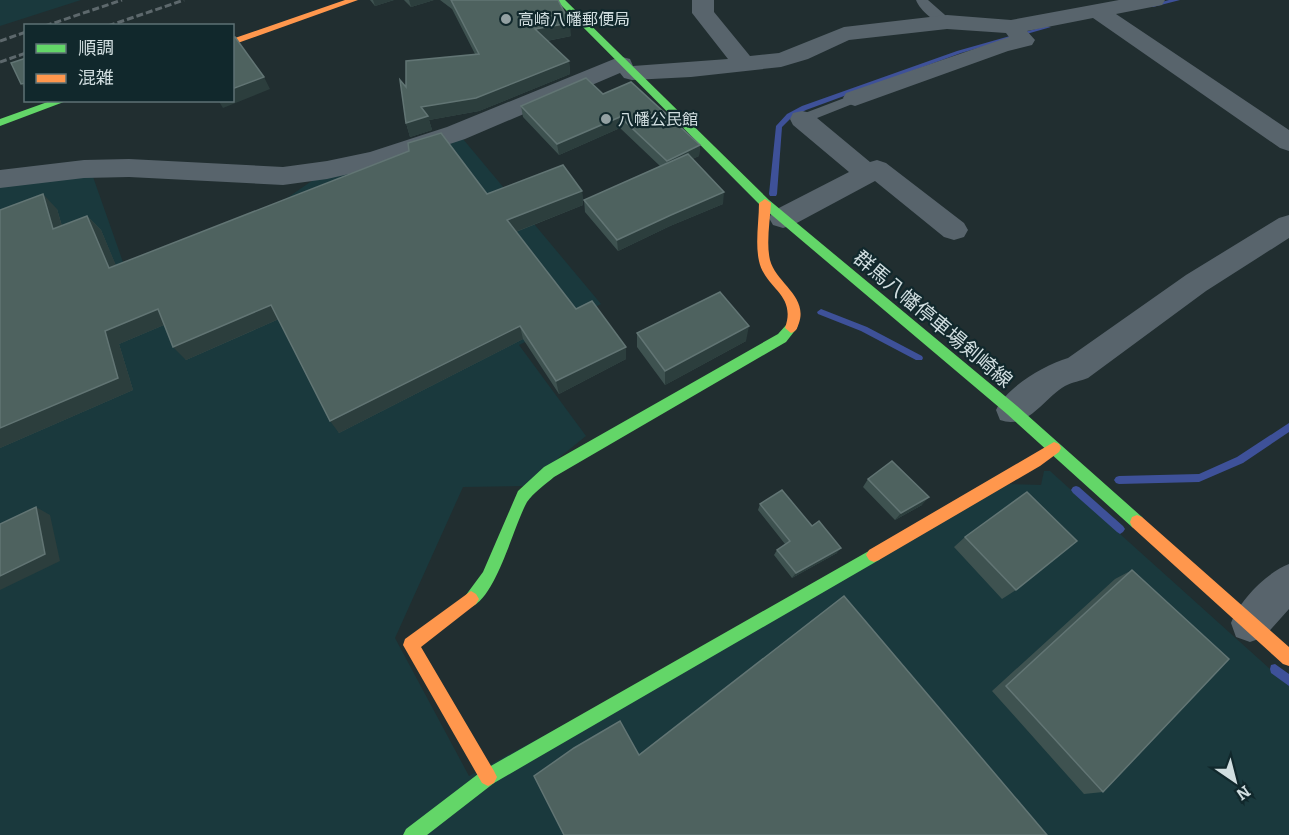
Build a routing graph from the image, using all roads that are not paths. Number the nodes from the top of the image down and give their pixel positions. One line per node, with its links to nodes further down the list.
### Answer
1 (354, 0): 9 (street)
2 (560, 0): 11 (street, 群馬八幡停車場剣崎線)
3 (704, 0): 10 (street)
4 (922, 0): 7 (lane)
5 (1154, 0): 6 (street)
6 (1099, 12): 8 (street); 16 (street)
7 (947, 22): 8 (street); 10 (street)
8 (1011, 27): 12 (street)
9 (234, 41)
10 (745, 65): 11 (street)
11 (627, 69): 18 (street); 19 (street, 群馬八幡停車場剣崎線)
12 (855, 98): 14 (lane)
13 (58, 102): 15 (street)
14 (802, 119): 17 (street)
15 (0, 123)
16 (1289, 142)
17 (867, 173): 19 (street); 21 (street)
18 (0, 179)
19 (774, 211): 22 (street, 群馬八幡停車場剣崎線); 27 (street)
20 (1289, 225): 22 (street)
21 (954, 230)
22 (1011, 410): 23 (street, 群馬八幡停車場剣崎線)
23 (1054, 448): 25 (street, 群馬八幡停車場剣崎線); 27 (street)
24 (1289, 582): 25 (street)
25 (1250, 623): 26 (street, 群馬八幡停車場剣崎線)
26 (1289, 658)
27 (488, 777): 28 (street)
28 (412, 835)

